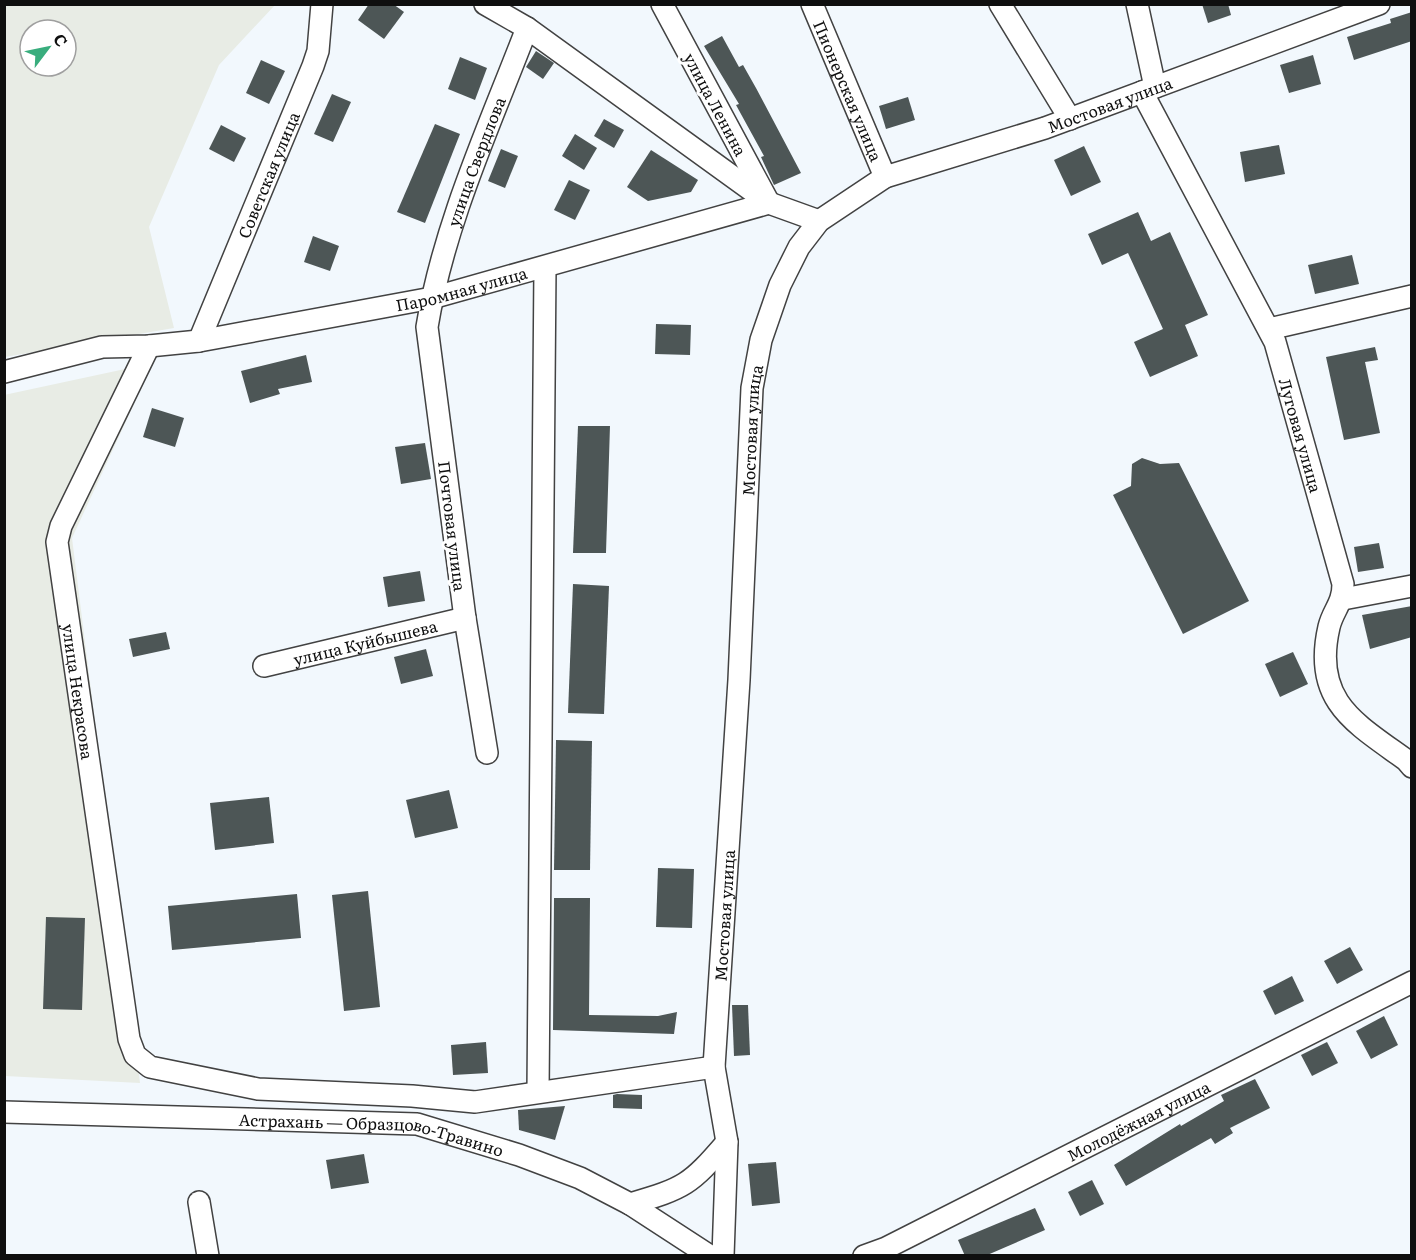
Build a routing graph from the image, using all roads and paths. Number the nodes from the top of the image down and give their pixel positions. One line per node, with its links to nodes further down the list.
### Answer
1 (322, 4): 18 (street, Советская улица)
2 (485, 4): 8 (street)
3 (662, 4): 12 (street, улица Ленина)
4 (812, 4): 11 (street, Пионерская улица)
5 (1000, 4): 10 (street)
6 (1137, 4): 9 (street, Луговая улица)
7 (1380, 4): 9 (street, Мостовая улица)
8 (527, 27): 12 (street); 16 (street, улица Свердлова)
9 (1148, 90): 10 (street, Мостовая улица); 17 (street, Луговая улица)
10 (1070, 119): 11 (street, Мостовая улица)
11 (885, 177): 13 (street, Мостовая улица)
12 (769, 203): 13 (street); 14 (street, Паромная улица)
13 (819, 221): 28 (street, Мостовая улица)
14 (544, 267): 16 (street, Паромная улица); 29 (street)
15 (1412, 296): 17 (street)
16 (432, 298): 18 (street, Паромная улица); 23 (street, Почтовая улица)
17 (1269, 329): 22 (street, Луговая улица)
18 (199, 341): 19 (street, Паромная улица)
19 (149, 346): 20 (street, Паромная улица); 29 (street, улица Некрасова)
20 (4, 372)
21 (1412, 586): 22 (street)
22 (1343, 599): 26 (street)
23 (465, 618): 24 (street, улица Куйбышева); 25 (street, Почтовая улица)
24 (264, 666)
25 (487, 753)
26 (1412, 767)
27 (1412, 982): 37 (street, Молодёжная улица)
28 (714, 1067): 29 (street); 31 (street, Мостовая улица)
29 (538, 1092)
30 (4, 1112): 33 (street, Астрахань — Образцово-Травино)
31 (727, 1142): 33 (street); 36 (street, Мостовая улица)
32 (199, 1202): 34 (street)
33 (630, 1204): 35 (street, Астрахань — Образцово-Травино)
34 (208, 1256)
35 (710, 1256)
36 (723, 1256)
37 (864, 1256)

